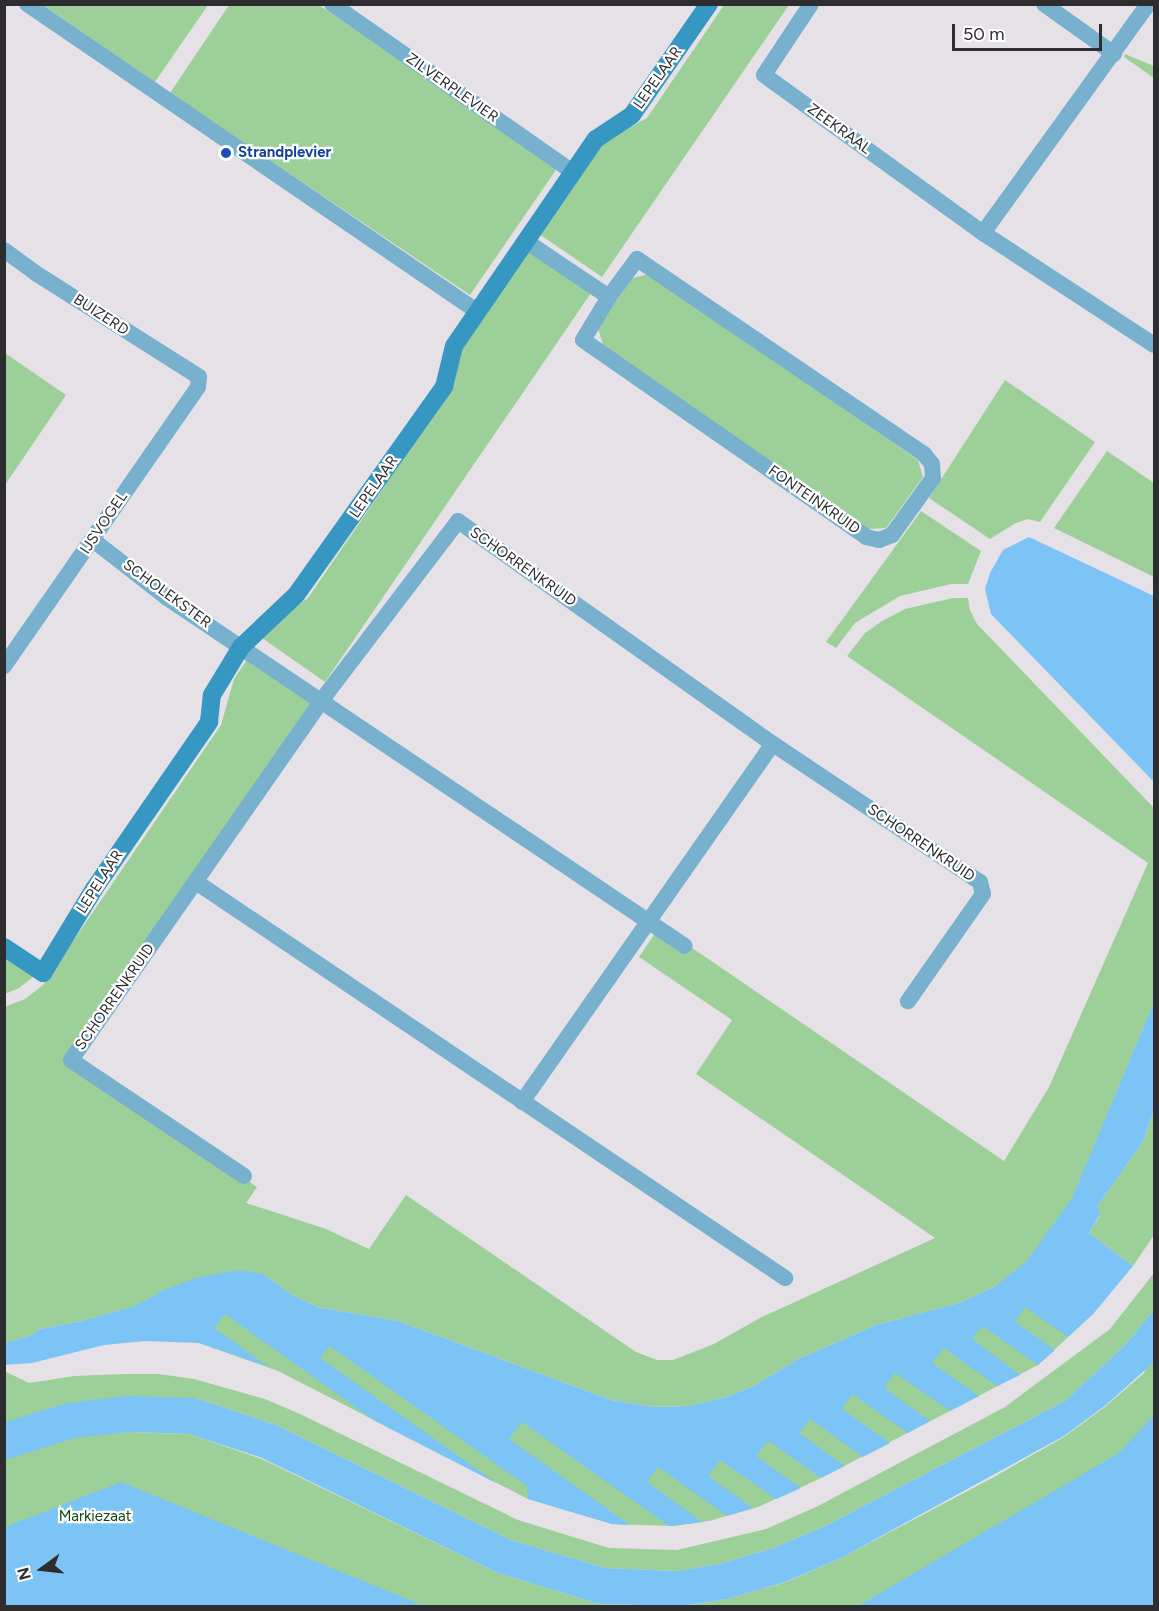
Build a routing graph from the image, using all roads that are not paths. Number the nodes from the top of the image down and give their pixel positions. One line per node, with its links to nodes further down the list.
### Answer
1 (27, 4): 13 (street)
2 (332, 4): 8 (street, ZILVERPLEVIER)
3 (709, 4): 8 (street, LEPELAAR)
4 (811, 4): 9 (street, ZEEKRAAL)
5 (1044, 4): 7 (street)
6 (1148, 4): 7 (street)
7 (1114, 54): 9 (street)
8 (573, 172): 10 (street, LEPELAAR)
9 (983, 234): 14 (street, ZEEKRAAL)
10 (527, 242): 12 (street); 13 (street, LEPELAAR)
11 (4, 250): 15 (street, BUIZERD)
12 (609, 297): 12 (street, FONTEINKRUID)
13 (478, 312): 17 (street, LEPELAAR)
14 (1155, 345)
15 (199, 377): 16 (street, IJSVOGEL)
16 (93, 540): 17 (street, SCHOLEKSTER); 18 (street, IJSVOGEL)
17 (241, 647): 19 (street); 24 (street, LEPELAAR)
18 (4, 666)
19 (321, 701): 20 (street, SCHORRENKRUID); 21 (street, SCHORRENKRUID); 22 (street)
20 (773, 744): 22 (street); 25 (street, SCHORRENKRUID)
21 (196, 882): 26 (street); 27 (street, SCHORRENKRUID)
22 (650, 920): 23 (street); 26 (street)
23 (685, 946)
24 (4, 947)
25 (908, 1001)
26 (522, 1102): 28 (street)
27 (244, 1176)
28 (784, 1278)

